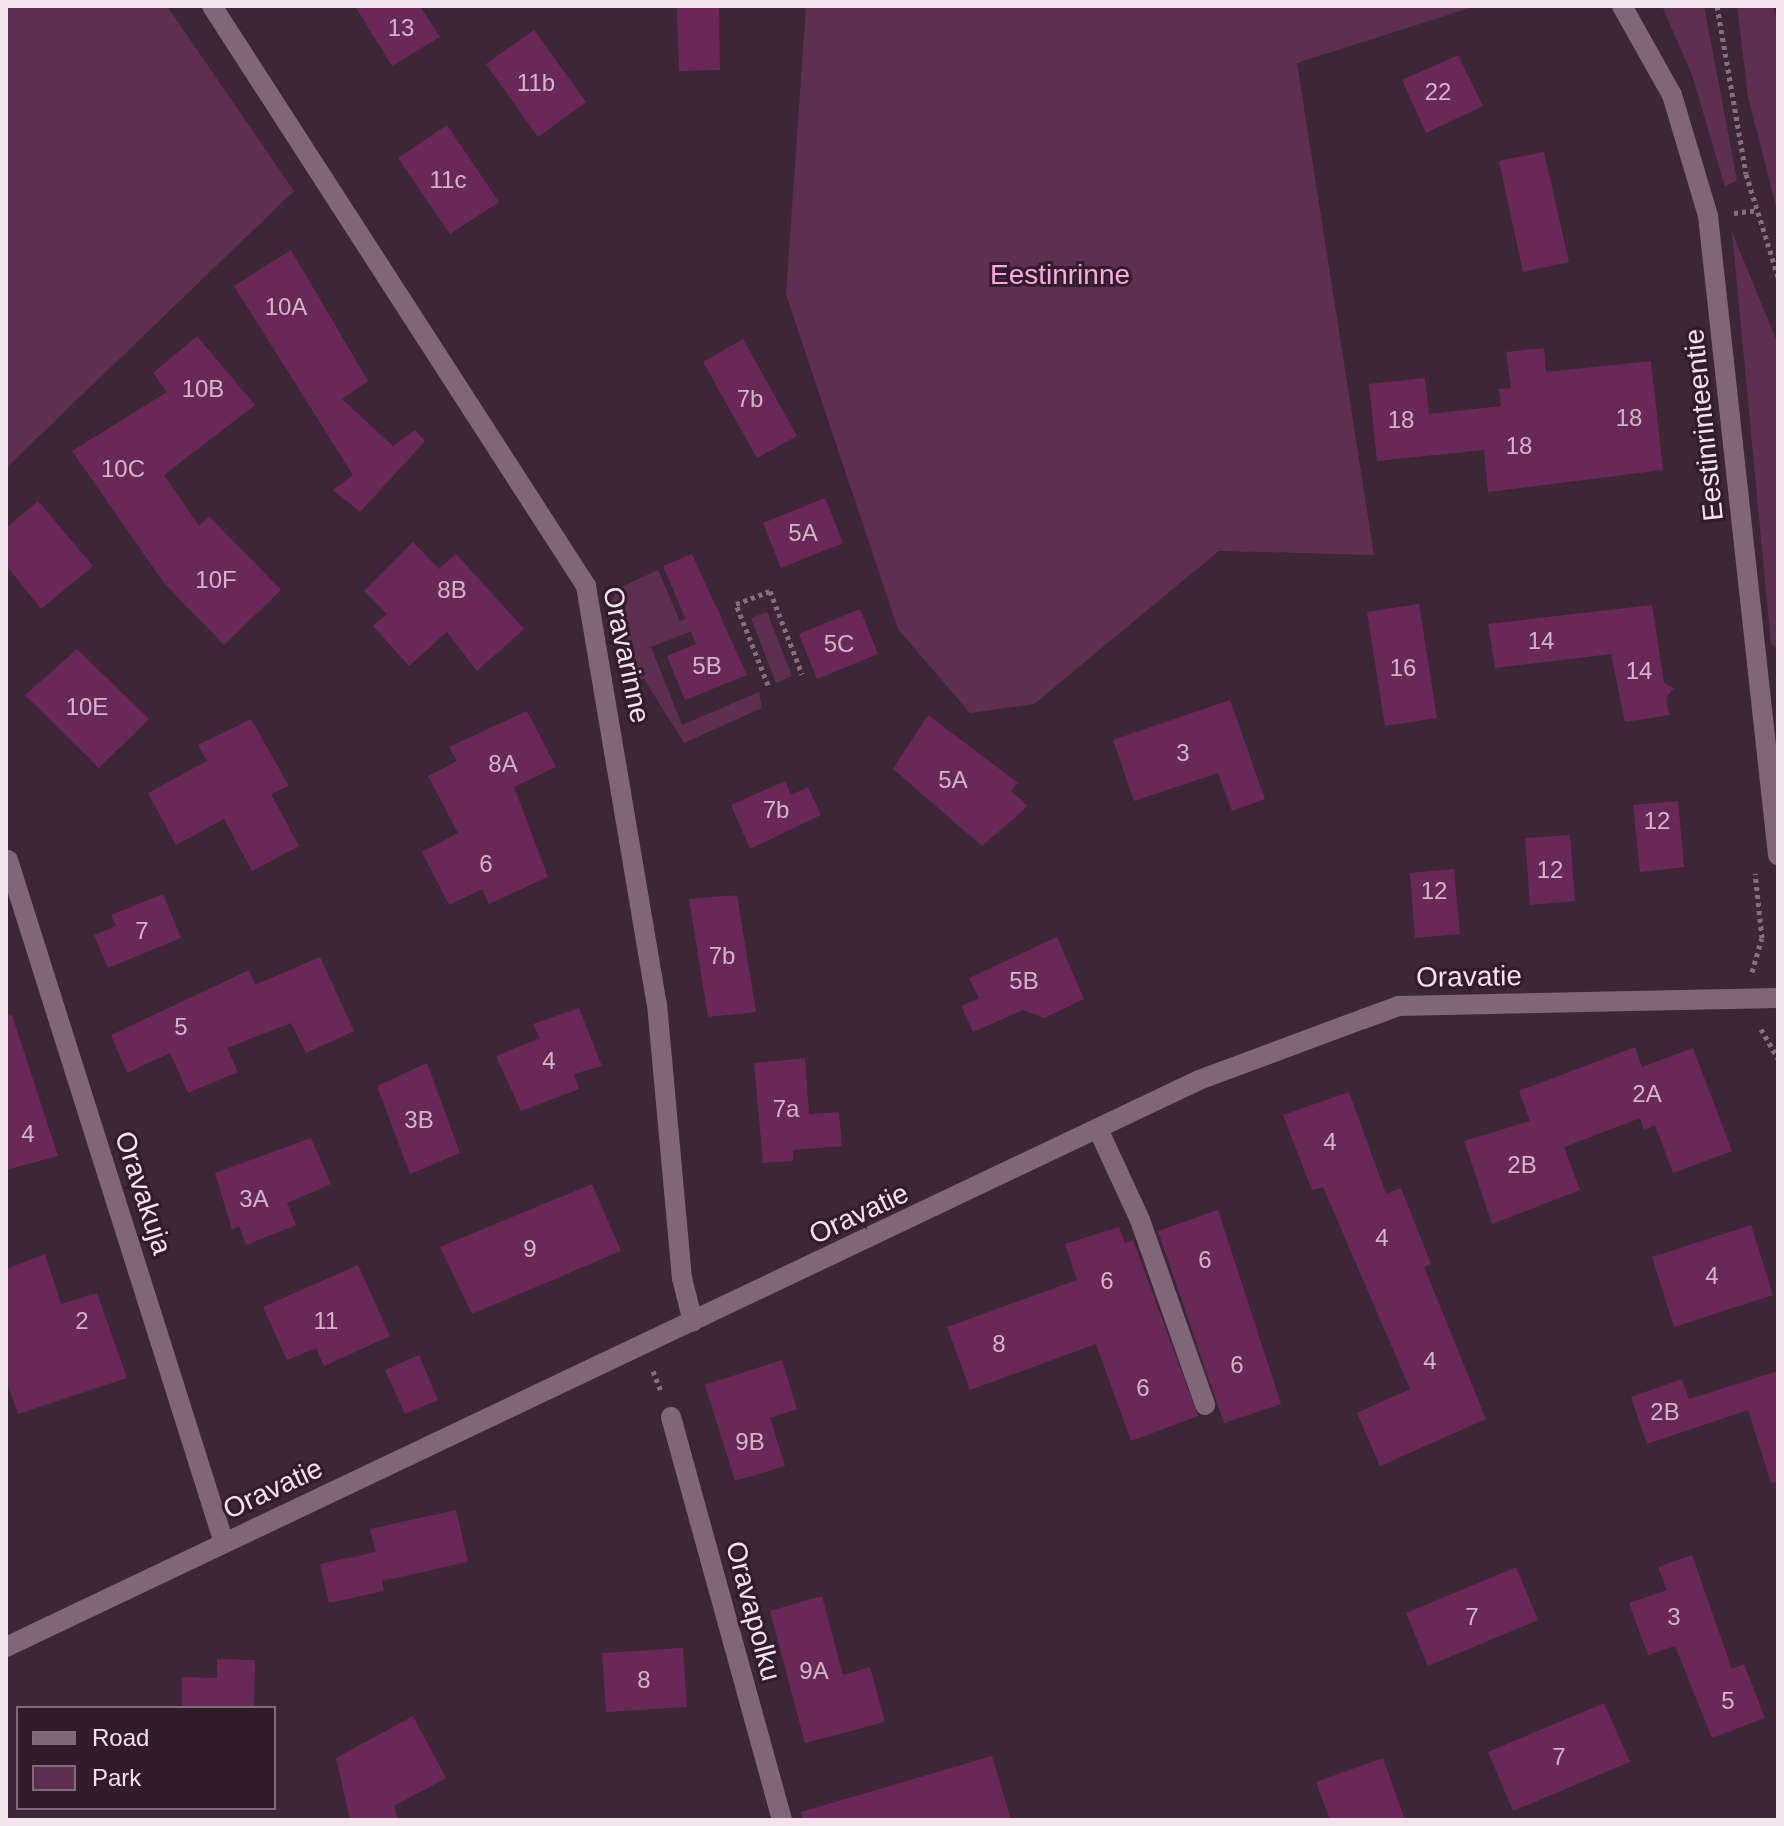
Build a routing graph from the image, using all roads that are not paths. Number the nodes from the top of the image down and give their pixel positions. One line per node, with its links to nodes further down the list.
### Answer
1 (212, 6): 7 (street, Oravarinne)
2 (1622, 6): 3 (street, Eestinrinteentie)
3 (1778, 855)
4 (8, 860): 10 (street, Oravakuja)
5 (1778, 998): 6 (street, Oravatie)
6 (1098, 1129): 7 (street, Oravatie); 8 (street)
7 (693, 1322): 10 (street, Oravatie)
8 (1205, 1405)
9 (671, 1417): 12 (street, Oravapolku)
10 (224, 1543): 11 (street, Oravatie)
11 (6, 1647)
12 (782, 1820)

